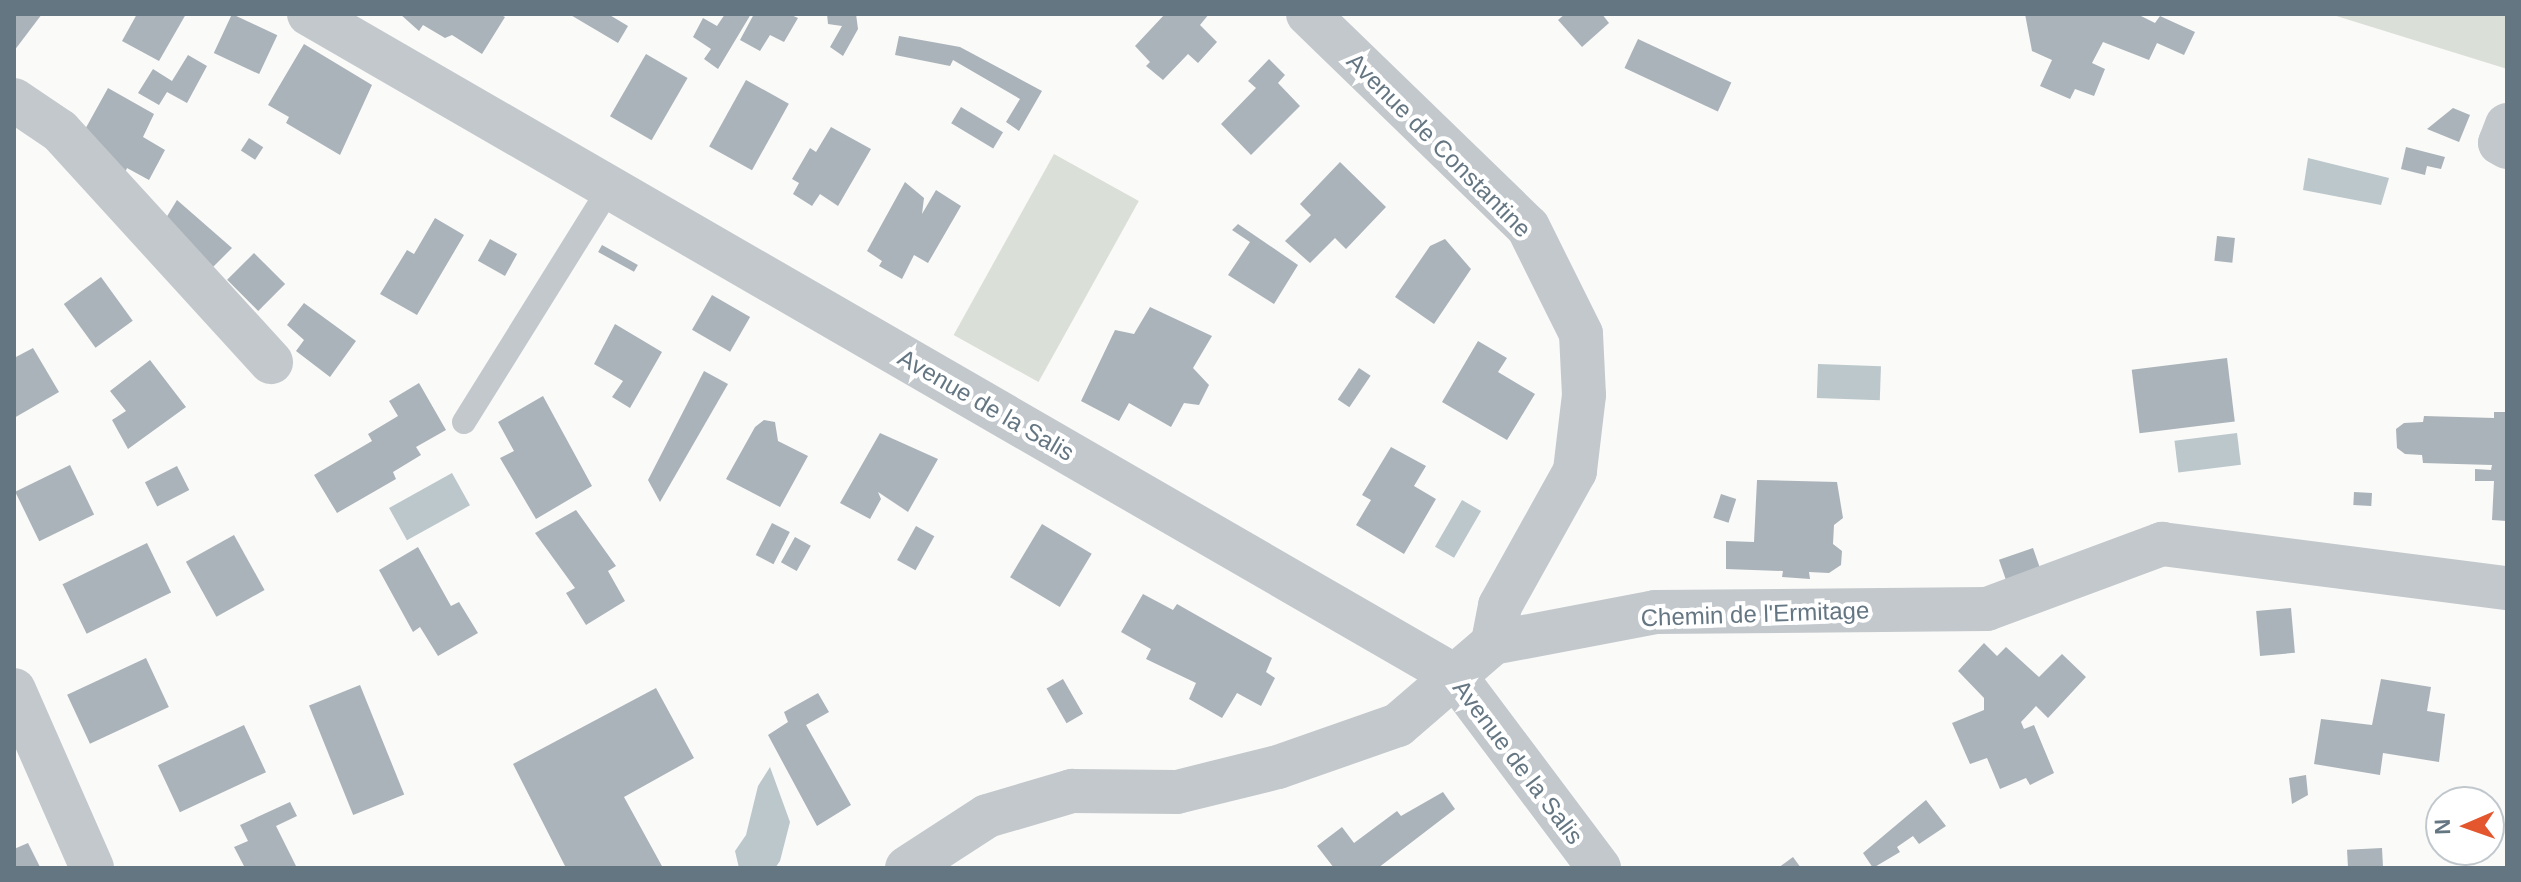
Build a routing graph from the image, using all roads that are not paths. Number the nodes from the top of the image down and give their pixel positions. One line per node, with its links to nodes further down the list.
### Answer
1 (309, 14): 6 (street, Avenue de la Salis)
2 (1308, 14): 10 (street, Avenue de Constantine)
3 (14, 100): 7 (street)
4 (2507, 125): 5 (street)
5 (2507, 147)
6 (610, 187): 8 (lane); 11 (street, Avenue de la Salis)
7 (271, 362)
8 (464, 422)
9 (2507, 588): 10 (street, Chemin de l'Ermitage)
10 (1493, 643): 11 (street)
11 (1455, 676): 14 (street); 15 (street, Avenue de la Salis)
12 (14, 690): 13 (street)
13 (92, 868)
14 (907, 868)
15 (1599, 868)

